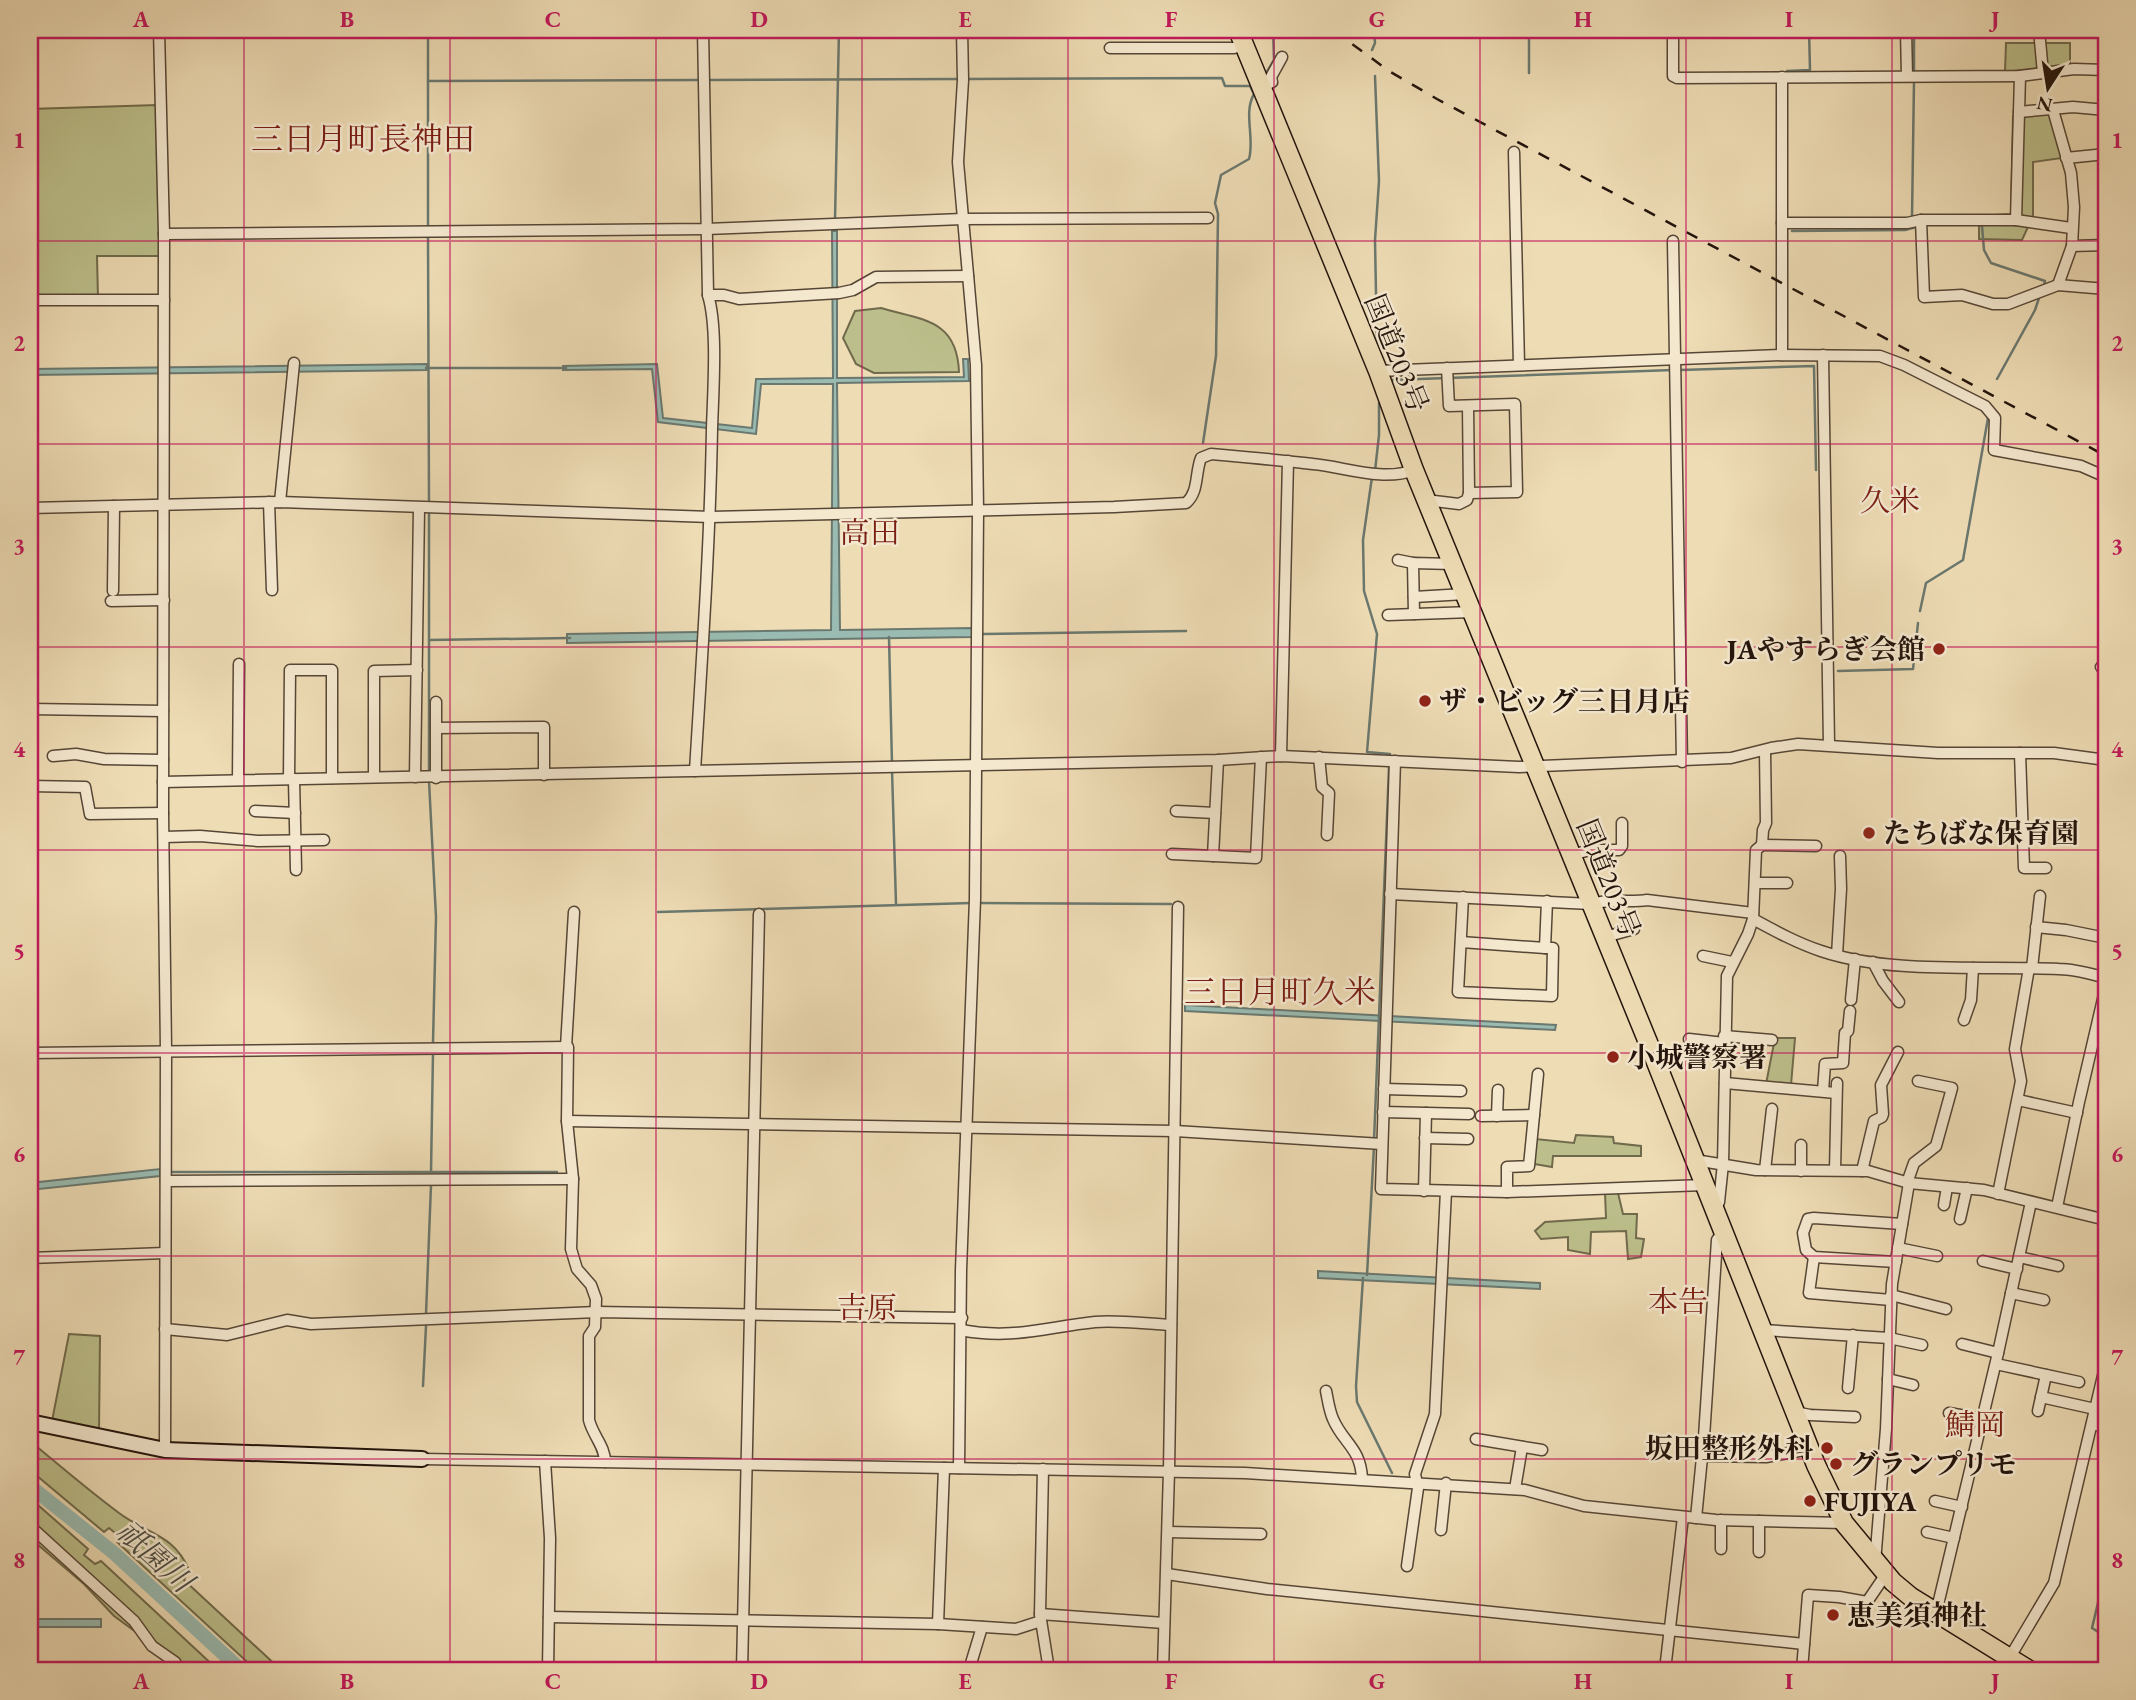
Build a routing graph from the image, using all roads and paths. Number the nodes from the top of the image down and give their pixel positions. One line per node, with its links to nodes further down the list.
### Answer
1 (159, 30): 29 (street)
2 (703, 30): 28 (street)
3 (962, 30): 23 (street)
4 (1673, 30): 14 (street)
5 (1906, 30): 12 (street)
6 (2039, 30): 11 (street)
7 (1241, 37): 8 (street); 15 (highway, 国道203号)
8 (1110, 48)
9 (1282, 57): 15 (street)
10 (2106, 70): 11 (street)
11 (2043, 73): 13 (street)
12 (1907, 76): 13 (street); 14 (street)
13 (2020, 76): 18 (street)
14 (1782, 77): 25 (street)
15 (1261, 87): 45 (highway, 国道203号)
16 (2053, 110): 17 (street); 18 (street); 21 (street)
17 (2106, 110)
18 (2019, 112): 24 (street)
19 (1514, 152): 43 (street)
20 (2106, 154): 21 (street)
21 (2066, 158): 27 (street)
22 (1208, 218): 23 (street)
23 (963, 219): 28 (street); 33 (street)
24 (2016, 220): 26 (street); 27 (street)
25 (1782, 223): 26 (street); 39 (street)
26 (1921, 225): 34 (street)
27 (2071, 228): 32 (street)
28 (706, 229): 29 (street); 36 (street)
29 (164, 234): 38 (street)
30 (1673, 241): 41 (street)
31 (2106, 245): 32 (street)
32 (2072, 246): 34 (street)
33 (968, 276): 36 (street); 58 (street)
34 (2053, 287): 35 (street)
35 (2106, 289)
36 (708, 295): 59 (street)
37 (30, 300): 38 (street)
38 (164, 300): 54 (street)
39 (1782, 355): 40 (street); 41 (street)
40 (1823, 355): 49 (street); 76 (street)
41 (1674, 359): 43 (street); 87 (street)
42 (294, 363): 53 (street)
43 (1519, 365): 44 (street)
44 (1447, 368): 45 (street); 46 (street)
45 (1378, 371): 48 (highway, 国道203号)
46 (1468, 406): 50 (street); 50 (street)
47 (1288, 461): 48 (street); 58 (street); 80 (street)
48 (1414, 470): 51 (highway, 国道203号)
49 (2106, 477)
50 (1469, 493): 51 (street)
51 (1426, 500): 62 (highway, 国道203号)
52 (269, 502): 53 (street); 54 (street); 63 (street)
53 (281, 502): 57 (street)
54 (164, 505): 55 (street); 66 (street)
55 (114, 506): 56 (street); 66 (street)
56 (30, 508)
57 (419, 508): 59 (street); 71 (street)
58 (978, 510): 59 (street); 88 (street)
59 (710, 517): 90 (street)
60 (1398, 560): 61 (street)
61 (1413, 563): 62 (street); 65 (street)
62 (1453, 564): 64 (highway, 国道203号)
63 (272, 590)
64 (1465, 594): 65 (street); 67 (highway, 国道203号)
65 (1414, 597): 68 (street)
66 (163, 600): 74 (street)
67 (1472, 612): 68 (street); 89 (highway, 国道203号)
68 (1414, 614): 69 (street)
69 (1388, 615)
70 (239, 664): 97 (street)
71 (416, 670): 92 (street); 94 (street)
72 (436, 702): 75 (street)
73 (30, 709): 74 (street)
74 (163, 711): 83 (street)
75 (436, 728): 91 (street); 95 (street)
76 (1829, 745): 77 (street); 78 (street)
77 (1765, 751): 87 (street); 110 (street)
78 (2020, 753): 85 (street); 116 (street)
79 (53, 756): 83 (street)
80 (1280, 756): 81 (street); 82 (street)
81 (1261, 757): 84 (street); 114 (street)
82 (1320, 757): 86 (street); 106 (street)
83 (163, 760): 98 (street)
84 (1218, 760): 88 (street); 104 (street)
85 (2106, 760)
86 (1395, 761): 89 (street); 120 (street)
87 (1682, 762): 89 (street)
88 (976, 765): 90 (street); 173 (street)
89 (1535, 766): 113 (highway, 国道203号)
90 (695, 771): 91 (street)
91 (544, 775): 95 (street)
92 (415, 776): 94 (street); 95 (street)
93 (332, 778): 94 (street); 96 (street); 96 (street)
94 (374, 778)
95 (436, 778)
96 (292, 779): 97 (street); 103 (street)
97 (238, 780): 98 (street)
98 (163, 782): 102 (street)
99 (30, 786): 102 (street)
100 (254, 811): 103 (street)
101 (1176, 811): 104 (street)
102 (163, 813): 107 (street)
103 (295, 813): 108 (street)
104 (1215, 813): 114 (street)
105 (1622, 823): 113 (street)
106 (1327, 835)
107 (164, 837): 108 (street); 152 (street)
108 (295, 840): 109 (street); 117 (street)
109 (324, 840)
110 (1762, 845): 111 (street); 118 (street)
111 (1816, 846)
112 (1172, 855): 114 (street)
113 (1571, 855): 124 (highway, 国道203号)
114 (1213, 856)
115 (1840, 856): 135 (street)
116 (2046, 868)
117 (296, 870)
118 (1755, 883): 119 (street); 128 (street)
119 (1787, 883)
120 (1390, 894): 122 (street); 158 (street)
121 (2040, 896): 129 (street)
122 (1463, 897): 123 (street); 133 (street)
123 (1547, 901): 124 (street); 134 (street)
124 (1591, 904): 128 (street); 131 (highway, 国道203号)
125 (1178, 907): 174 (street)
126 (574, 912): 151 (street)
127 (758, 914): 172 (street)
128 (1753, 916): 135 (street); 138 (street)
129 (2036, 927): 132 (street); 141 (street)
130 (1634, 929): 131 (street)
131 (1605, 937): 179 (highway, 国道203号)
132 (2106, 938)
133 (1461, 943): 134 (street); 134 (street)
134 (1545, 948)
135 (1837, 955): 137 (street)
136 (1703, 956): 138 (street)
137 (1855, 959): 139 (street); 161 (street)
138 (1732, 962): 149 (street)
139 (1873, 962): 140 (street); 144 (street)
140 (1973, 968): 141 (street); 145 (street)
141 (2030, 968): 142 (street); 162 (street)
142 (2106, 978)
143 (2106, 986): 146 (street)
144 (1899, 1002)
145 (1964, 1020)
146 (2095, 1033): 147 (street); 166 (street)
147 (2106, 1035)
148 (1689, 1038): 149 (street)
149 (1724, 1040): 150 (street); 157 (street)
150 (1772, 1040)
151 (566, 1047): 152 (street); 171 (street)
152 (166, 1051): 154 (street); 186 (street)
153 (1898, 1052): 184 (street)
154 (30, 1053)
155 (1538, 1074): 168 (street)
156 (1917, 1081): 187 (street)
157 (1726, 1083): 161 (street); 180 (street)
158 (1384, 1089): 160 (street); 164 (street)
159 (1498, 1090): 170 (street)
160 (1461, 1091)
161 (1823, 1091): 182 (street)
162 (2018, 1100): 166 (street); 194 (street)
163 (1772, 1108): 181 (street)
164 (1383, 1112): 165 (street); 177 (street)
165 (1426, 1113): 167 (street); 175 (street)
166 (2077, 1113): 197 (street)
167 (1469, 1114)
168 (1534, 1115): 170 (street); 193 (street)
169 (1481, 1116): 170 (street)
170 (1497, 1116)
171 (567, 1121): 172 (street); 185 (street)
172 (753, 1125): 173 (street); 218 (street)
173 (967, 1129): 174 (street); 219 (street)
174 (1175, 1131): 177 (street); 220 (street)
175 (1425, 1138): 176 (street); 191 (street)
176 (1468, 1139)
177 (1382, 1144): 191 (street)
178 (1801, 1145): 183 (street)
179 (1695, 1160): 180 (street); 188 (highway, 国道203号)
180 (1723, 1164): 181 (street); 198 (street)
181 (1765, 1170): 183 (street)
182 (1835, 1170): 183 (street); 184 (street)
183 (1801, 1171)
184 (1862, 1171): 187 (street)
185 (573, 1179): 186 (street); 217 (street)
186 (166, 1181): 204 (street)
187 (1908, 1183): 189 (street); 201 (street)
188 (1705, 1185): 193 (street); 198 (highway, 国道203号)
189 (1947, 1186): 190 (street); 196 (street)
190 (1967, 1188): 194 (street); 199 (street)
191 (1424, 1191): 192 (street)
192 (1446, 1191): 193 (street); 263 (street)
193 (1507, 1192)
194 (1998, 1194): 195 (street)
195 (2031, 1202): 197 (street); 207 (street)
196 (1944, 1205)
197 (2057, 1207): 200 (street)
198 (1714, 1209): 202 (highway, 国道203号)
199 (1961, 1219)
200 (2106, 1220)
201 (1902, 1224): 203 (street); 205 (street)
202 (1723, 1232): 223 (highway, 国道203号); 253 (street)
203 (1898, 1248): 206 (street); 210 (street)
204 (165, 1253): 208 (street); 221 (street)
205 (1814, 1256): 210 (street); 214 (street)
206 (1937, 1256)
207 (2019, 1257): 211 (street); 212 (street)
208 (30, 1258)
209 (1983, 1261): 212 (street)
210 (1896, 1262): 214 (street)
211 (2059, 1266)
212 (2017, 1269): 213 (street)
213 (2011, 1293): 215 (street); 228 (street)
214 (1891, 1297): 216 (street); 225 (street)
215 (2044, 1300)
216 (1946, 1309)
217 (597, 1312): 218 (street); 221 (street); 256 (street)
218 (751, 1315): 219 (street); 257 (street)
219 (962, 1318): 222 (street)
220 (1171, 1325): 222 (street); 261 (street)
221 (165, 1329): 251 (street)
222 (961, 1330): 259 (street)
223 (1763, 1330): 224 (street); 241 (highway, 国道203号)
224 (1853, 1335): 225 (street); 236 (street)
225 (1889, 1338): 226 (street); 232 (street)
226 (1922, 1345)
227 (1962, 1345): 228 (street)
228 (1998, 1353): 230 (street)
229 (2106, 1363): 234 (street)
230 (1996, 1364): 231 (street); 244 (street)
231 (2046, 1375): 233 (street); 238 (street)
232 (1888, 1379): 235 (street); 282 (street)
233 (2079, 1382)
234 (2104, 1384): 239 (street)
235 (1913, 1385)
236 (1848, 1388)
237 (1326, 1391): 262 (street)
238 (2040, 1397): 239 (street); 240 (street)
239 (2095, 1409): 246 (street)
240 (2038, 1410)
241 (1795, 1412): 243 (street); 250 (highway, 国道203号)
242 (1949, 1413): 244 (street)
243 (1855, 1417)
244 (1983, 1419): 267 (street)
245 (30, 1422): 251 (street)
246 (2092, 1424): 247 (street); 293 (street)
247 (2106, 1427)
248 (1476, 1439): 249 (street)
249 (1522, 1447): 252 (street); 265 (street)
250 (1810, 1449): 253 (street); 272 (highway, 国道203号)
251 (164, 1450): 254 (street)
252 (1542, 1450)
253 (1703, 1456): 269 (street)
254 (422, 1459): 255 (street)
255 (545, 1461): 256 (street); 285 (street)
256 (606, 1462): 257 (street)
257 (748, 1465): 258 (street); 287 (street)
258 (944, 1468): 259 (street); 289 (street)
259 (959, 1468): 260 (street)
260 (1043, 1469): 261 (street); 286 (street)
261 (1169, 1471): 262 (street); 275 (street)
262 (1362, 1479): 263 (street)
263 (1417, 1482): 264 (street); 281 (street)
264 (1446, 1483): 265 (street); 274 (street)
265 (1515, 1489): 268 (street)
266 (1935, 1501): 267 (street)
267 (1962, 1507): 278 (street)
268 (1683, 1517): 269 (street); 291 (street)
269 (1696, 1518): 270 (street)
270 (1721, 1520): 271 (street); 279 (street)
271 (1759, 1521): 272 (street); 280 (street)
272 (1844, 1523): 282 (highway, 国道203号)
273 (30, 1526): 294 (street)
274 (1441, 1530)
275 (1168, 1532): 277 (street); 283 (street)
276 (1927, 1532): 278 (street)
277 (1261, 1534)
278 (1954, 1538): 284 (street)
279 (1721, 1549)
280 (1759, 1552)
281 (1407, 1566)
282 (1880, 1568): 284 (highway, 国道203号); 292 (street)
283 (1167, 1574): 288 (street); 291 (street)
284 (1937, 1613): 293 (highway, 国道203号)
285 (549, 1617): 287 (street); 295 (street)
286 (1040, 1618): 288 (street); 290 (street); 298 (street)
287 (743, 1620): 289 (street); 296 (street)
288 (1164, 1623): 299 (street)
289 (938, 1624): 290 (street)
290 (982, 1627): 297 (street)
291 (1671, 1630): 292 (street); 300 (street)
292 (1804, 1644): 301 (street)
293 (2006, 1661): 302 (highway, 国道203号)
294 (179, 1670)
295 (548, 1670)
296 (743, 1670)
297 (969, 1670)
298 (1049, 1670)
299 (1163, 1670)
300 (1665, 1670)
301 (1802, 1670)
302 (2029, 1670)

